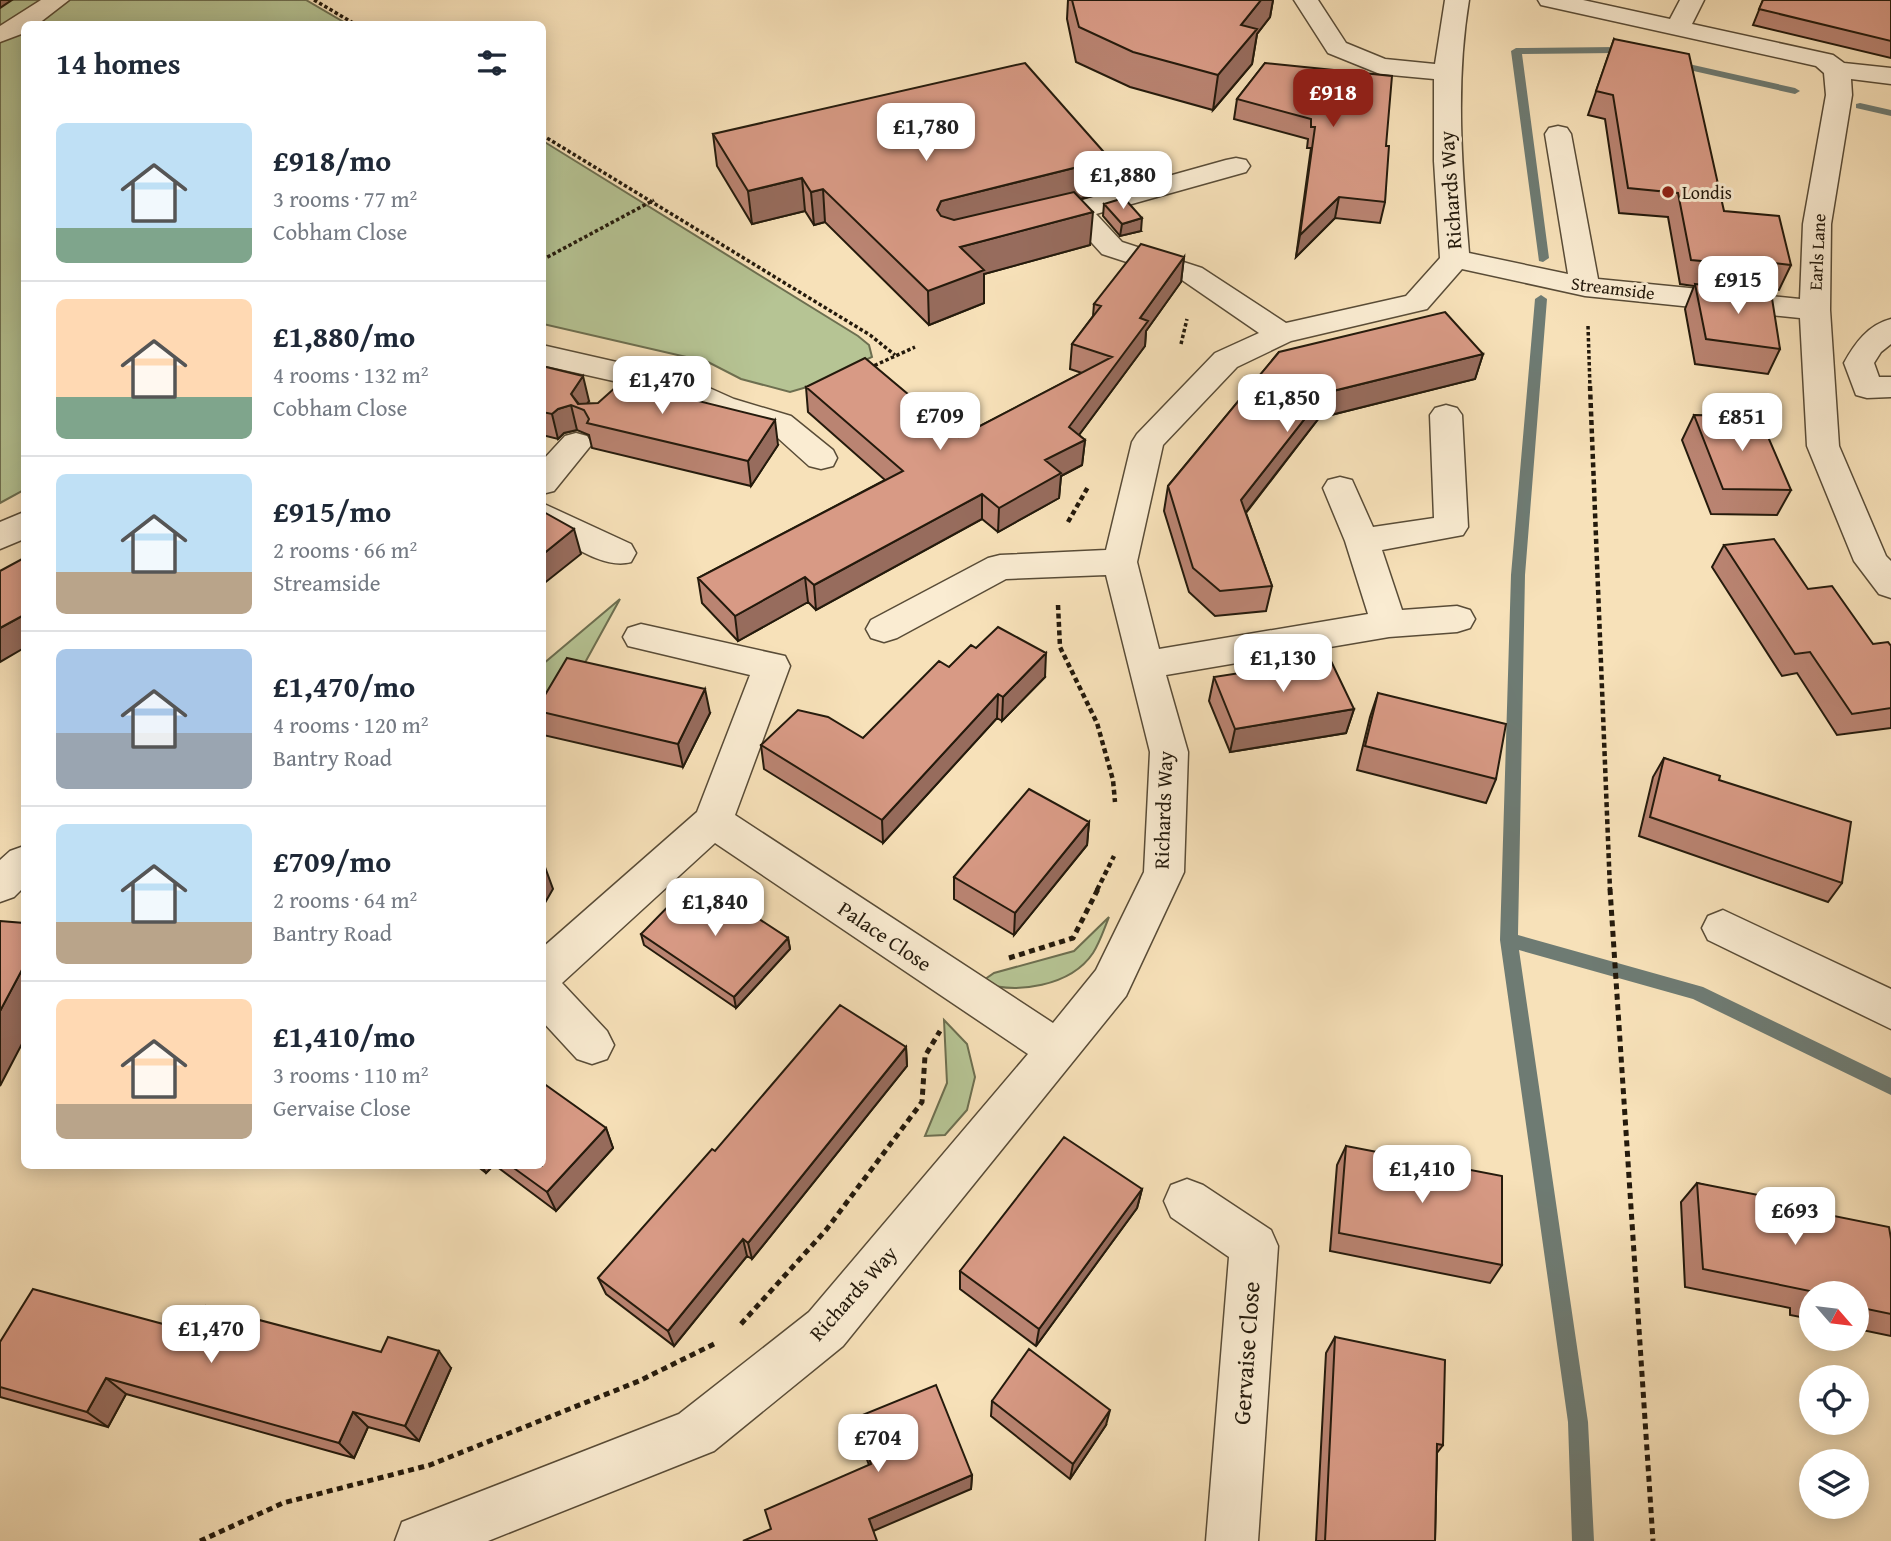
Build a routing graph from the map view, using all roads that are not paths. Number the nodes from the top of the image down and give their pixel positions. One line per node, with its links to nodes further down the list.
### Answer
1 (57, 0): 6 (street)
2 (1306, 0): 11 (street)
3 (1457, 0): 11 (street, Richards Way)
4 (1550, 0): 8 (street)
5 (1692, 0): 8 (street)
6 (27, 21)
7 (21, 25): 9 (street)
8 (1678, 28): 10 (street)
9 (0, 35)
10 (1837, 70): 12 (street); 19 (street, Earls Lane)
11 (1447, 73): 17 (street, Richards Way)
12 (1891, 76)
13 (1558, 134): 18 (street)
14 (1236, 166): 15 (street)
15 (1079, 212): 16 (street); 21 (street)
16 (1016, 227)
17 (1455, 259): 18 (street, Streamside); 21 (street, Richards Way)
18 (1585, 287): 19 (street, Streamside)
19 (1815, 310): 23 (street, Earls Lane)
20 (1891, 328): 24 (street)
21 (1281, 334): 36 (street, Richards Way)
22 (546, 357): 28 (street)
23 (1816, 361): 24 (street); 37 (street, Earls Lane)
24 (1859, 362): 25 (street)
25 (1891, 387)
26 (1446, 415): 34 (street)
27 (576, 444): 29 (street)
28 (821, 458)
29 (546, 478)
30 (1340, 488): 34 (street)
31 (546, 517): 35 (street)
32 (21, 526): 33 (street)
33 (0, 537)
34 (1362, 541): 39 (street)
35 (619, 553)
36 (1120, 562): 40 (street); 42 (street, Richards Way)
37 (1891, 585)
38 (1457, 619): 39 (street)
39 (1389, 624): 42 (street)
40 (884, 629)
41 (641, 637): 43 (street)
42 (1144, 665): 51 (street, Richards Way)
43 (713, 821): 47 (street); 51 (street, Palace Close)
44 (21, 866): 45 (street)
45 (0, 885)
46 (1723, 928): 49 (street)
47 (546, 971)
48 (546, 995): 50 (street)
49 (1891, 1010)
50 (592, 1045)
51 (1058, 1050): 53 (street, Richards Way)
52 (1187, 1201): 54 (street, Gervaise Close)
53 (421, 1541)
54 (1232, 1541)

